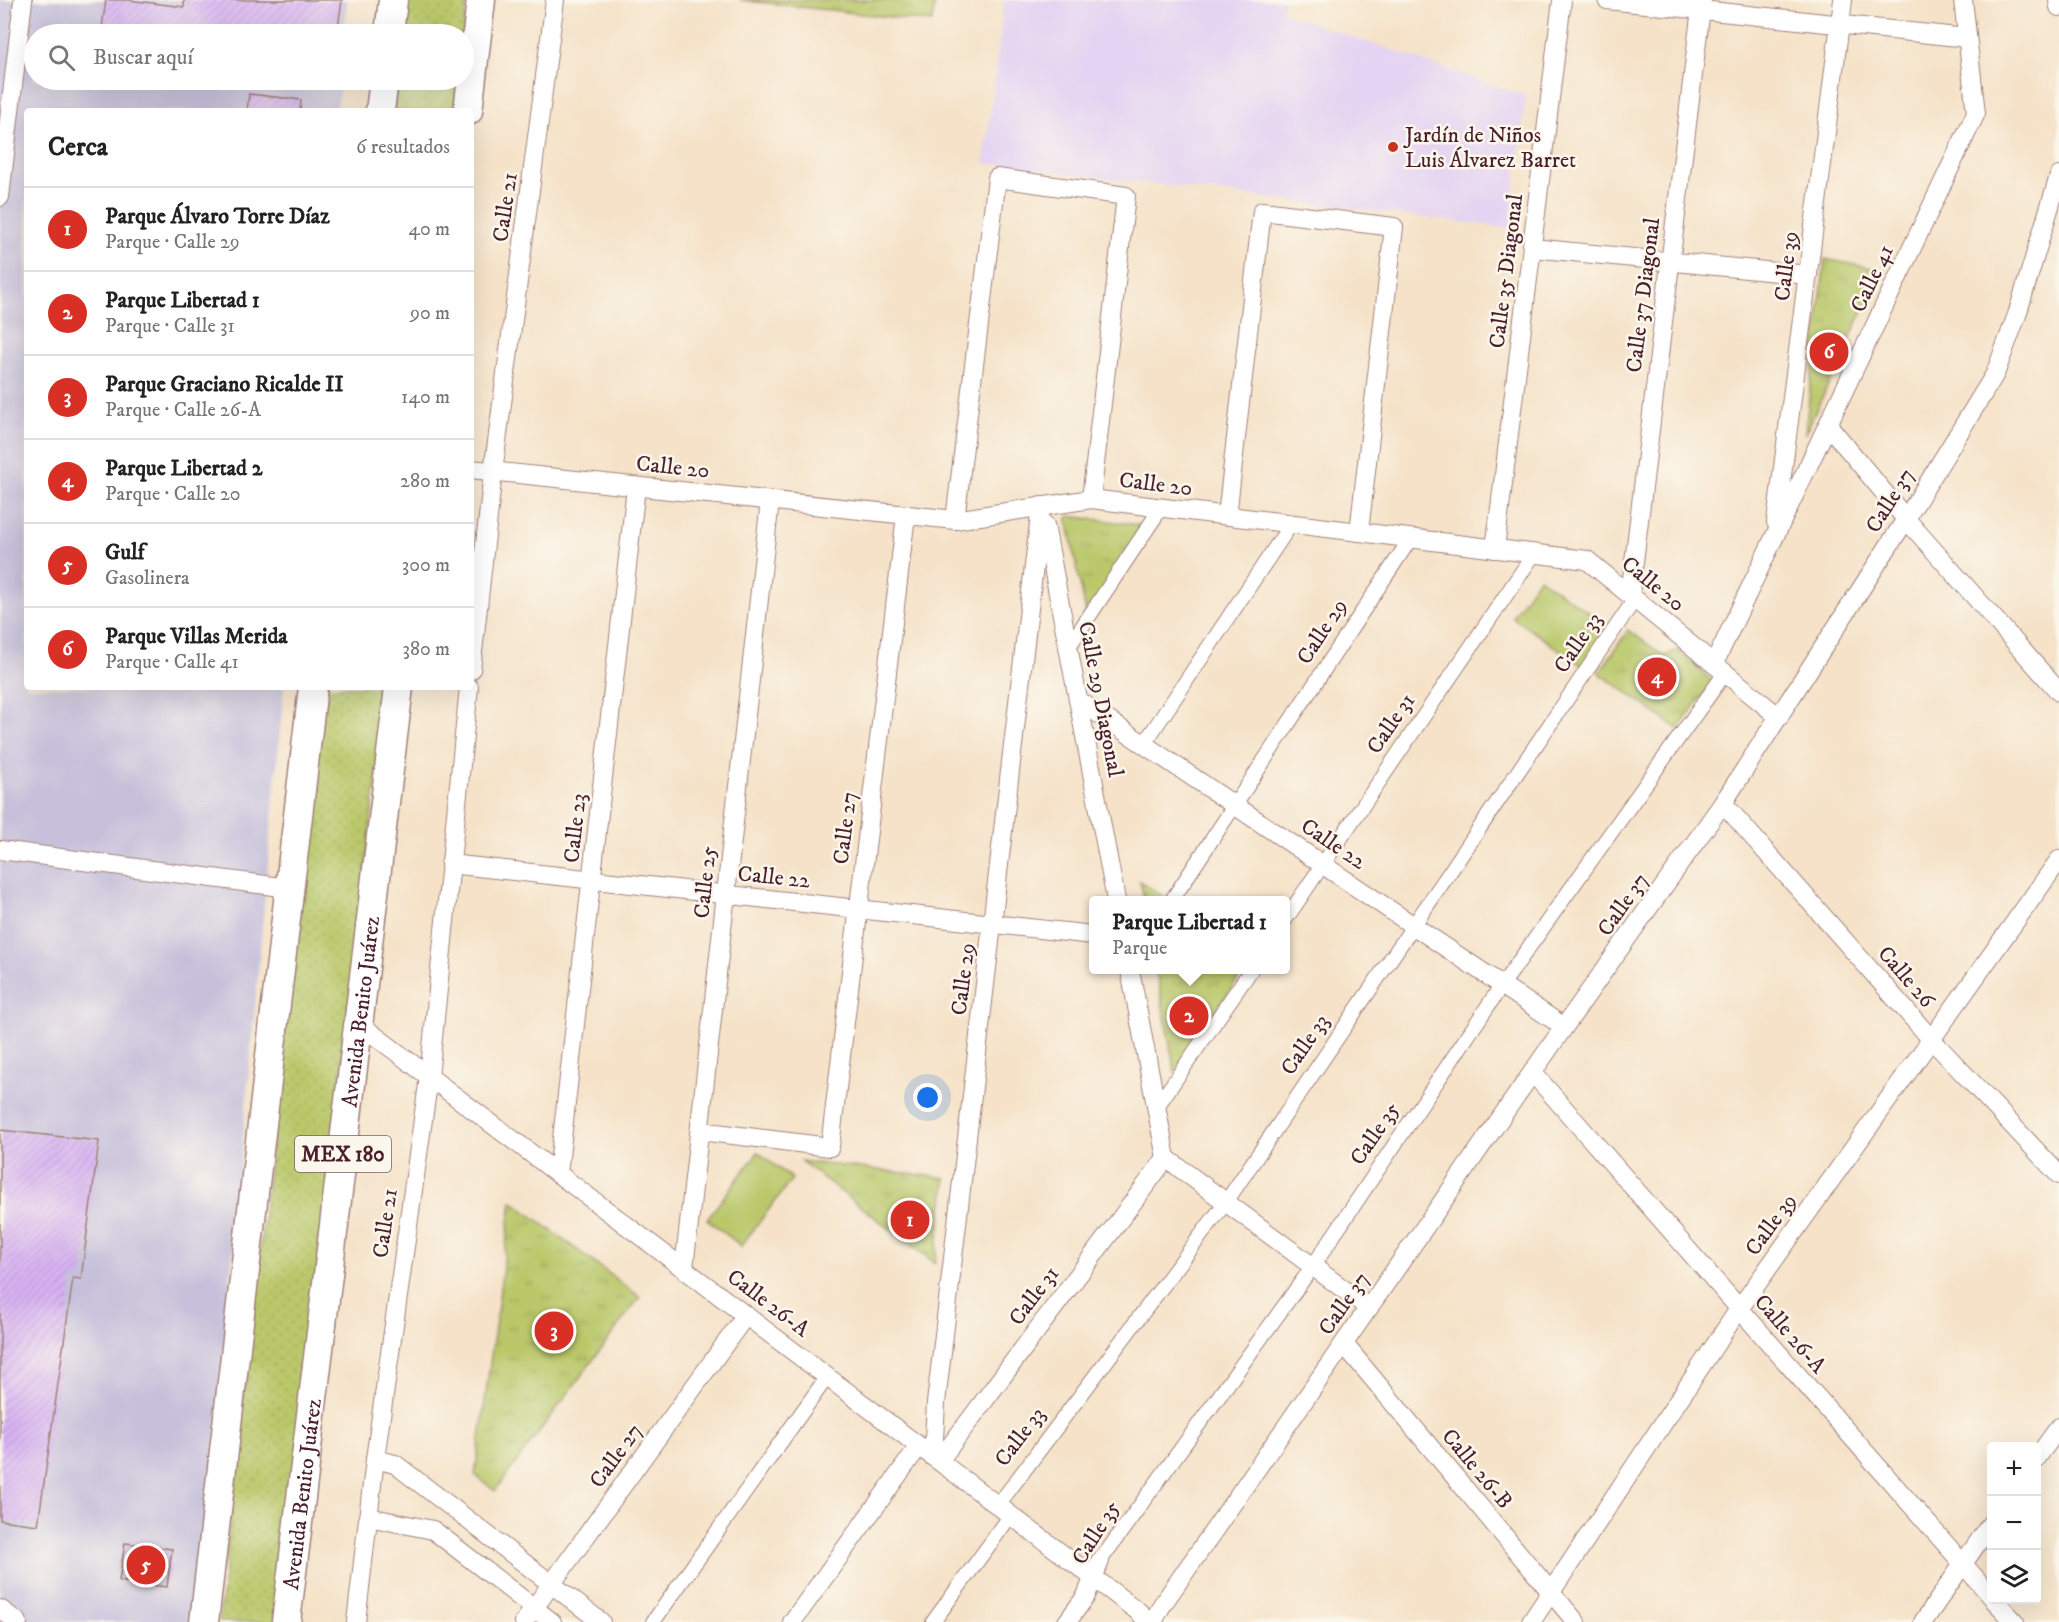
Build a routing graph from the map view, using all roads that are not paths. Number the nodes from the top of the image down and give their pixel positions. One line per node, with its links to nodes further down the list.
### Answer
1 (23, 0): 21 (street)
2 (393, 0): 12 (main road)
3 (481, 0): 15 (main road)
4 (555, 0): 27 (street, Calle 21)
5 (1562, 0): 22 (street, Calle 35 Diagonal)
6 (1607, 0): 10 (street)
7 (1843, 0): 13 (street, Calle 39)
8 (1963, 0): 14 (street, Calle 41)
9 (2058, 0): 11 (street)
10 (1701, 5): 13 (street); 23 (street, Calle 37 Diagonal)
11 (2059, 7)
12 (390, 24)
13 (1840, 25): 14 (street); 24 (street, Calle 39)
14 (1967, 38): 25 (street, Calle 41)
15 (474, 60)
16 (383, 90): 18 (main road)
17 (470, 90): 19 (main road)
18 (380, 108)
19 (468, 108)
20 (2059, 176): 35 (street, Calle 37)
21 (0, 197)
22 (1532, 248): 23 (street); 41 (street, Calle 35 Diagonal)
23 (1670, 262): 24 (street); 43 (street, Calle 37 Diagonal)
24 (1808, 275): 40 (street, Calle 39)
25 (1828, 425): 35 (street); 40 (street, Calle 41)
26 (474, 470): 27 (street, Calle 20)
27 (493, 472): 28 (street, Calle 20); 44 (street, Calle 21)
28 (636, 487): 30 (street, Calle 20); 60 (street, Calle 23)
29 (1091, 499): 31 (street, Calle 20); 32 (street, Calle 20); 36 (street)
30 (770, 501): 33 (street, Calle 20); 62 (street, Calle 25)
31 (1041, 506): 36 (street, Calle 20); 45 (street, Calle 29 Diagonal); 67 (street, Calle 29)
32 (1161, 508): 34 (street, Calle 20); 45 (street)
33 (906, 515): 36 (street, Calle 20); 65 (street, Calle 27)
34 (1227, 516): 37 (street, Calle 20); 38 (street)
35 (1906, 519): 50 (street); 52 (street, Calle 37)
36 (954, 520)
37 (1291, 524): 38 (street, Calle 20); 53 (street)
38 (1359, 532): 39 (street, Calle 20)
39 (1411, 538): 41 (street, Calle 20); 55 (street, Calle 29)
40 (1774, 538): 46 (street, Calle 41)
41 (1495, 549): 42 (street, Calle 20)
42 (1534, 554): 43 (street, Calle 20); 59 (street, Calle 31)
43 (1633, 597): 46 (street, Calle 20); 68 (street, Calle 33)
44 (474, 643)
45 (1068, 648): 51 (street, Calle 29 Diagonal)
46 (1719, 668): 52 (street, Calle 20); 72 (street, Calle 35)
47 (313, 690): 61 (main road)
48 (399, 690): 73 (main road, Avenida Benito Juárez / MEX 180)
49 (469, 690): 58 (street, Calle 21)
50 (2059, 692)
51 (1078, 700): 53 (street, Calle 22); 63 (street, Calle 29 Diagonal)
52 (1779, 717): 54 (street, Calle 37)
53 (1144, 744): 55 (street, Calle 22)
54 (1723, 803): 74 (street, Calle 37); 75 (street, Calle 26)
55 (1235, 806): 59 (street, Calle 22); 64 (street, Calle 29)
56 (0, 850): 61 (street)
57 (2059, 861): 75 (street, Calle 39)
58 (450, 864): 60 (street, Calle 22); 77 (street, Calle 21)
59 (1323, 864): 66 (street, Calle 31); 68 (street, Calle 22)
60 (592, 880): 62 (street, Calle 22); 81 (street, Calle 23)
61 (289, 888): 108 (main road)
62 (727, 895): 65 (street, Calle 22); 79 (street, Calle 25)
63 (1115, 896)
64 (1175, 896)
65 (858, 909): 67 (street, Calle 22); 79 (street, Calle 27)
66 (1290, 913)
67 (992, 923): 69 (street, Calle 22); 93 (street, Calle 29)
68 (1413, 925): 72 (street, Calle 22); 83 (street, Calle 33)
69 (1089, 935)
70 (1131, 974): 78 (street)
71 (1248, 974): 78 (street)
72 (1502, 985): 74 (street, Calle 22); 84 (street, Calle 35)
73 (358, 1023): 77 (street, Calle 26-A); 109 (main road, Avenida Benito Juárez / MEX 180)
74 (1564, 1027): 76 (street, Calle 37)
75 (1932, 1041): 82 (street, Calle 26); 87 (street, Calle 39)
76 (1533, 1073): 86 (street, Calle 37); 87 (street, Calle 26-A)
77 (429, 1077): 81 (street, Calle 26-A); 94 (street, Calle 21)
78 (1156, 1108): 80 (street)
79 (700, 1131): 85 (street, Calle 25)
80 (1166, 1158): 83 (street); 93 (street, Calle 31)
81 (558, 1174): 85 (street, Calle 26-A)
82 (2059, 1175)
83 (1226, 1202): 84 (street); 95 (street, Calle 33)
84 (1313, 1266): 86 (street); 98 (street, Calle 35)
85 (684, 1268): 88 (street, Calle 26-A)
86 (1369, 1308): 89 (street, Calle 37)
87 (1739, 1309): 99 (street, Calle 26-A); 102 (street, Calle 39)
88 (746, 1315): 90 (street, Calle 26-A); 101 (street, Calle 27)
89 (1344, 1344): 102 (street, Calle 26-B); 118 (street, Calle 37)
90 (827, 1377): 93 (street, Calle 26-A); 113 (street)
91 (2059, 1427): 92 (street)
92 (2041, 1453)
93 (930, 1455): 95 (street, Calle 26-A); 114 (street, Calle 31)
94 (375, 1459): 96 (street, Calle 21); 101 (street)
95 (1004, 1510): 100 (street, Calle 26-A); 115 (street, Calle 33)
96 (368, 1517): 106 (street); 110 (street, Calle 21)
97 (1987, 1529): 99 (street)
98 (1101, 1561): 100 (street, Calle 35)
99 (1962, 1564): 103 (street, Calle 26-A); 121 (street)
100 (1093, 1578): 116 (street, Calle 35); 117 (street, Calle 26-A)
101 (552, 1584): 106 (street, Calle 27); 112 (street)
102 (1550, 1591): 119 (street, Calle 39); 120 (street, Calle 26-B)
103 (1987, 1591)
104 (1998, 1604): 122 (street, Calle 26-A)
105 (0, 1609): 107 (street)
106 (529, 1615): 111 (street)
107 (18, 1622)
108 (204, 1622)
109 (286, 1622)
110 (356, 1622)
111 (552, 1622)
112 (602, 1622)
113 (653, 1622)
114 (792, 1622)
115 (933, 1622)
116 (1067, 1622)
117 (1148, 1622)
118 (1153, 1622)
119 (1531, 1622)
120 (1575, 1622)
121 (1923, 1622)
122 (2015, 1622)

